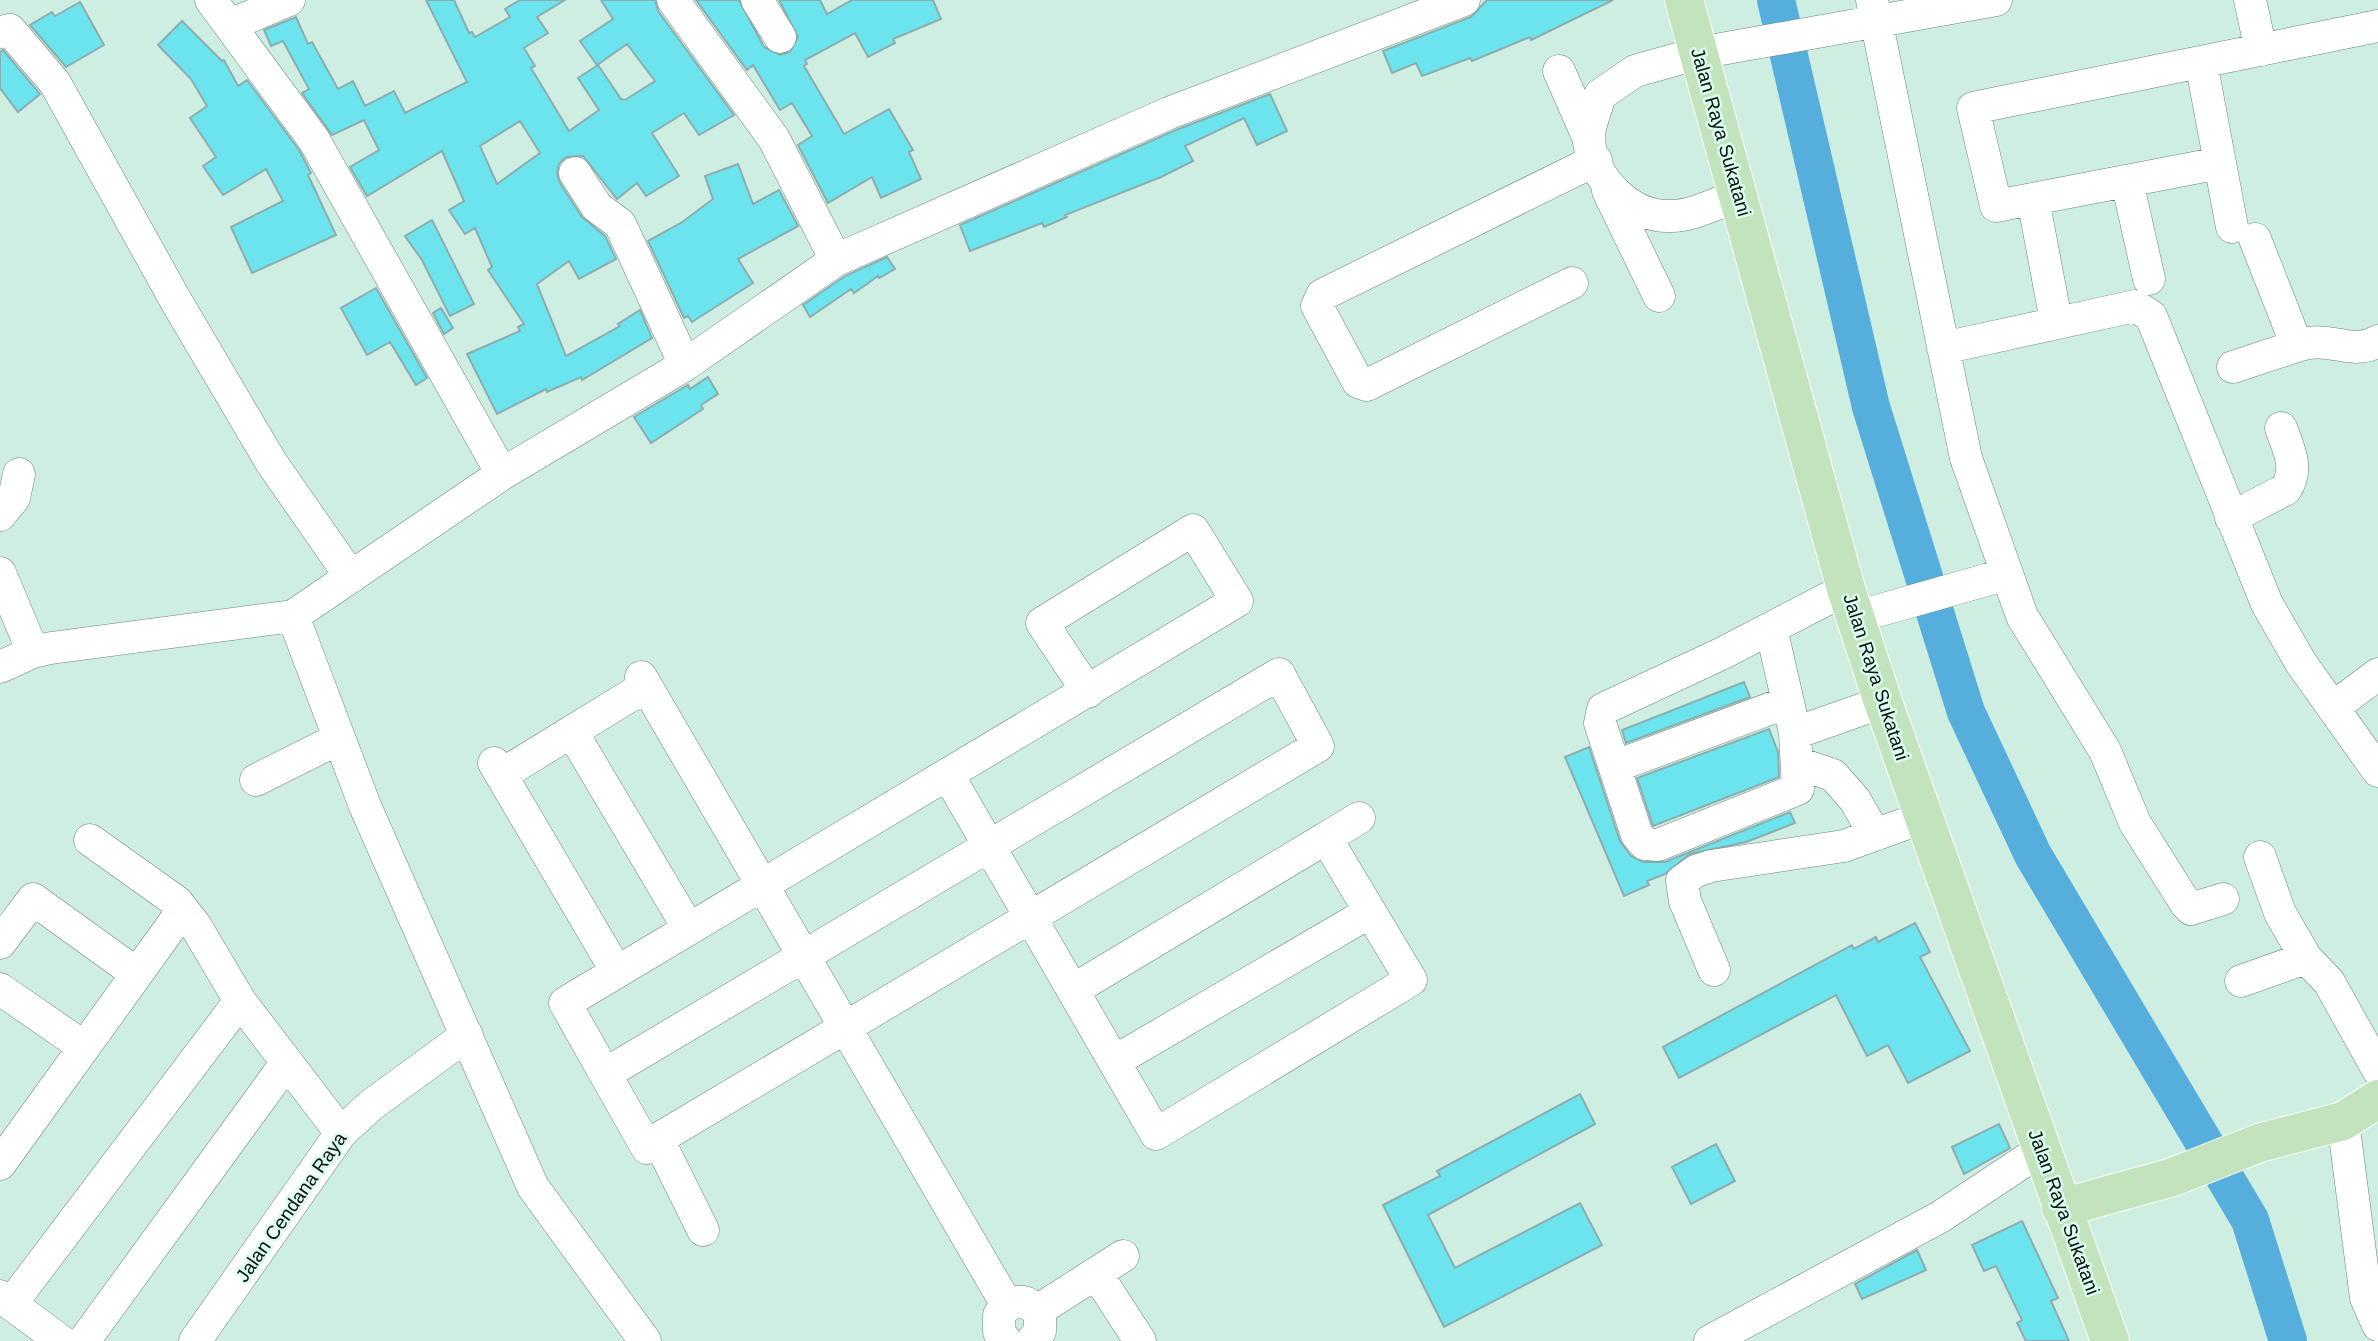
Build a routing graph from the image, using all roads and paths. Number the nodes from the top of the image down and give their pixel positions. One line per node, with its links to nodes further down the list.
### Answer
1 (211, 0): 10 (street)
2 (289, 0): 10 (street)
3 (673, 0): 24 (street)
4 (757, 0): 13 (street)
5 (1464, 0): 24 (street)
6 (1684, 0): 15 (main road, Jalan Raya Sukatani)
7 (1996, 0): 9 (street)
8 (2250, 0): 14 (street)
9 (1873, 11): 15 (street); 32 (street)
10 (230, 25): 37 (street)
11 (2378, 26): 14 (street)
12 (0, 32): 42 (street)
13 (780, 37)
14 (2261, 50): 16 (street)
15 (1699, 53): 18 (street); 22 (main road, Jalan Raya Sukatani)
16 (2201, 62): 19 (street); 23 (street)
17 (1559, 71): 18 (street)
18 (1595, 157): 22 (street); 25 (street); 27 (street); 28 (street)
19 (2220, 163): 21 (street); 31 (street)
20 (575, 173): 33 (street)
21 (2127, 181): 23 (street); 26 (street)
22 (1739, 195): 43 (main road, Jalan Raya Sukatani)
23 (2033, 199): 29 (street)
24 (836, 260): 33 (street)
25 (1314, 277)
26 (2149, 279)
27 (1572, 283)
28 (1659, 296)
29 (2053, 305)
30 (2378, 341): 31 (street)
31 (2297, 346): 34 (street)
32 (1943, 348): 39 (street); 41 (street)
33 (685, 365): 37 (street)
34 (2233, 367)
35 (2281, 428): 39 (street)
36 (19, 474): 38 (street)
37 (502, 474): 42 (street)
38 (0, 515)
39 (2231, 518): 52 (street)
40 (0, 573): 46 (street)
41 (2007, 574): 43 (street); 69 (street)
42 (351, 577): 44 (street)
43 (1864, 605): 45 (street); 51 (main road, Jalan Raya Sukatani)
44 (293, 616): 46 (street); 55 (street)
45 (1771, 628): 50 (street); 57 (street)
46 (33, 652): 47 (street)
47 (0, 667)
48 (2378, 674): 52 (street)
49 (1088, 692): 49 (street); 59 (street)
50 (1788, 702): 54 (street); 57 (street)
51 (1883, 702): 54 (street); 61 (main road, Jalan Raya Sukatani)
52 (2334, 706): 58 (street)
53 (572, 732): 68 (street); 73 (street); 78 (street)
54 (1795, 733): 56 (street)
55 (338, 739): 60 (street); 85 (street)
56 (1797, 764): 57 (street); 63 (street)
57 (1616, 766)
58 (2378, 771)
59 (948, 775): 66 (street); 68 (street)
60 (256, 780)
61 (1924, 817): 63 (street); 95 (main road, Jalan Raya Sukatani)
62 (1359, 818): 64 (street)
63 (1875, 835): 77 (street)
64 (1326, 838): 71 (street); 82 (street)
65 (90, 841): 70 (street)
66 (988, 847): 72 (street); 72 (street); 75 (street)
67 (2260, 857): 76 (street)
68 (762, 885): 73 (street); 75 (street)
69 (2223, 899)
70 (183, 910): 79 (street); 83 (street)
71 (1370, 912): 87 (street); 87 (street)
72 (1031, 916): 82 (street); 84 (street)
73 (690, 929): 78 (street)
74 (0, 943): 79 (street)
75 (804, 956): 84 (street); 90 (street)
76 (2306, 958): 80 (street); 89 (street)
77 (1714, 971)
78 (617, 972): 90 (street)
79 (136, 974): 86 (street)
80 (2241, 981)
81 (0, 989): 86 (street)
82 (1073, 990): 87 (street)
83 (240, 1001): 88 (street); 101 (street)
84 (845, 1027): 94 (street); 103 (street)
85 (467, 1035): 93 (street, Jalan Cendana Raya); 107 (street)
86 (84, 1047): 96 (street)
87 (1115, 1061)
88 (287, 1062): 93 (street); 105 (street)
89 (2378, 1070)
90 (605, 1074): 94 (street)
91 (2378, 1099): 92 (main road)
92 (2343, 1121): 97 (main road); 102 (street)
93 (341, 1133): 106 (street, Jalan Cendana Raya)
94 (658, 1139): 98 (street)
95 (2041, 1150): 97 (main road, Jalan Raya Sukatani); 109 (street)
96 (0, 1164)
97 (2061, 1208): 110 (main road, Jalan Raya Sukatani)
98 (703, 1230)
99 (1123, 1256): 100 (street)
100 (1096, 1273): 103 (street); 108 (street)
101 (6, 1300): 104 (street)
102 (2378, 1325)
103 (1018, 1332)
104 (61, 1341)
105 (84, 1341)
106 (195, 1341)
107 (646, 1341)
108 (1140, 1341)
109 (1710, 1341)
110 (2110, 1341)

